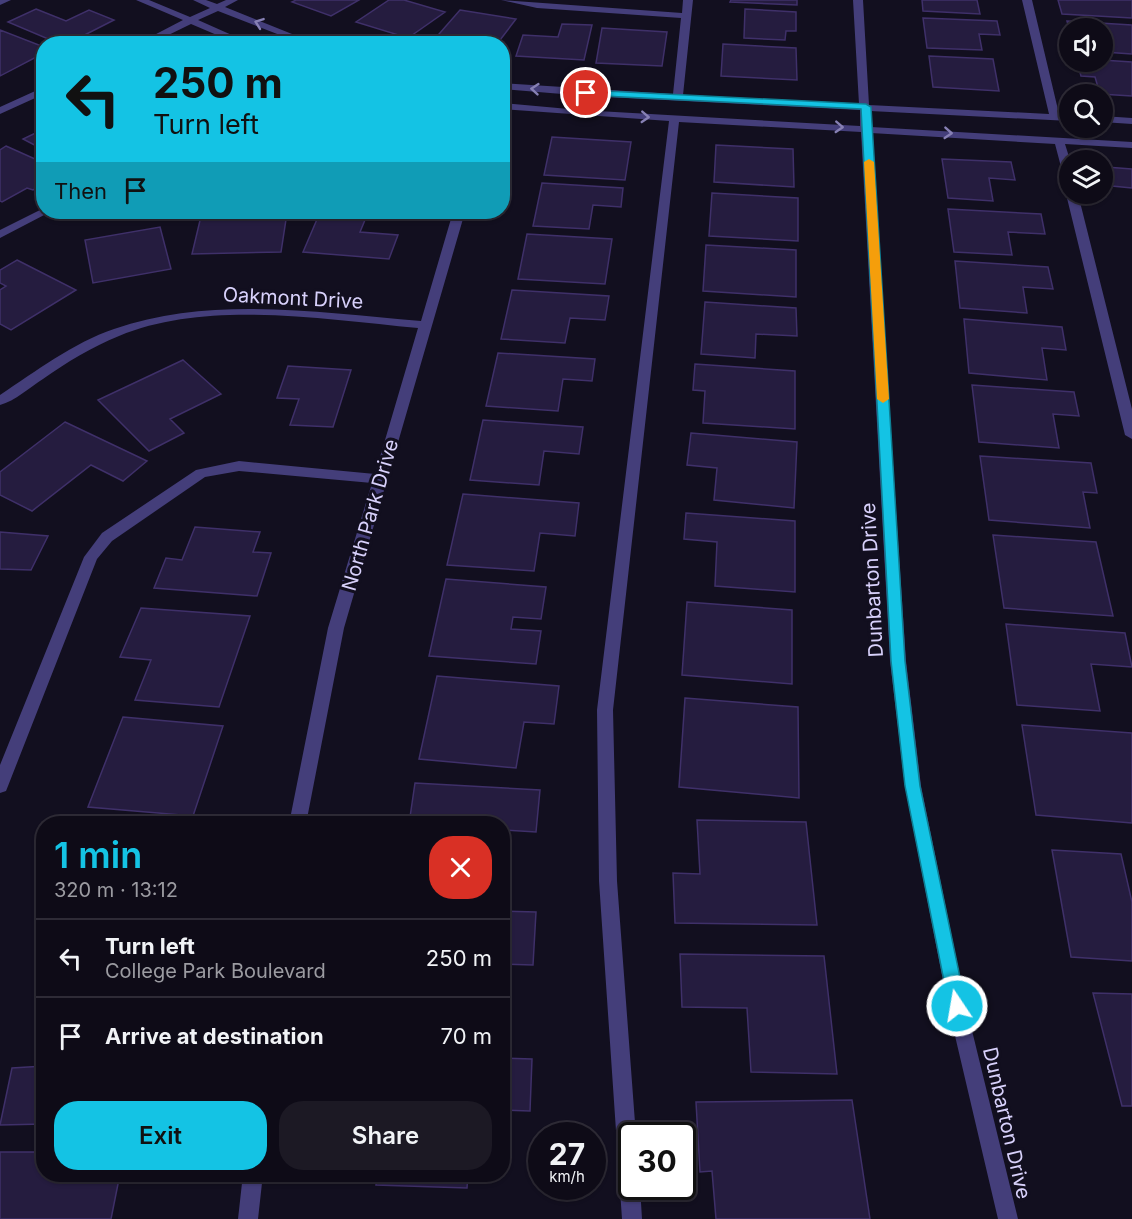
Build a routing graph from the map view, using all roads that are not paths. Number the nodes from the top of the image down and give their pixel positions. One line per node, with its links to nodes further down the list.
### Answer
1 (6, 0): 9 (street)
2 (141, 0): 12 (street)
3 (198, 0): 10 (street)
4 (233, 0): 10 (street)
5 (506, 0): 11 (street)
6 (688, 0): 11 (street)
7 (858, 0): 20 (street, Dunbarton Drive)
8 (1027, 0): 22 (street)
9 (0, 2)
10 (216, 8): 12 (street); 15 (street, one-way to 10)
11 (686, 16): 18 (street)
12 (188, 21): 13 (street); 14 (street)
13 (157, 36)
14 (227, 36)
15 (292, 36)
16 (510, 89): 18 (street, one-way to 16)
17 (36, 94): 21 (street)
18 (678, 97): 20 (street)
19 (510, 107): 24 (street, one-way to 24)
20 (866, 107): 22 (street); 27 (street, Dunbarton Drive)
21 (0, 111)
22 (1055, 117): 23 (street)
23 (1059, 117)
24 (674, 119): 27 (street, one-way to 27); 43 (street)
25 (1113, 120): 26 (street)
26 (1132, 121)
27 (867, 128): 28 (street, one-way to 28); 44 (street, Dunbarton Drive)
28 (1059, 140): 29 (street); 30 (street)
29 (1132, 145)
30 (1062, 150)
31 (1074, 204): 37 (street)
32 (36, 215): 34 (street)
33 (457, 219): 35 (street, North Park Drive)
34 (0, 235)
35 (425, 325): 36 (street, Oakmont Drive); 38 (street, North Park Drive)
36 (0, 401)
37 (1132, 435)
38 (381, 479): 39 (street); 40 (street, North Park Drive)
39 (0, 786)
40 (299, 816)
41 (252, 1182): 42 (street)
42 (248, 1219)
43 (632, 1219)
44 (1008, 1219)

